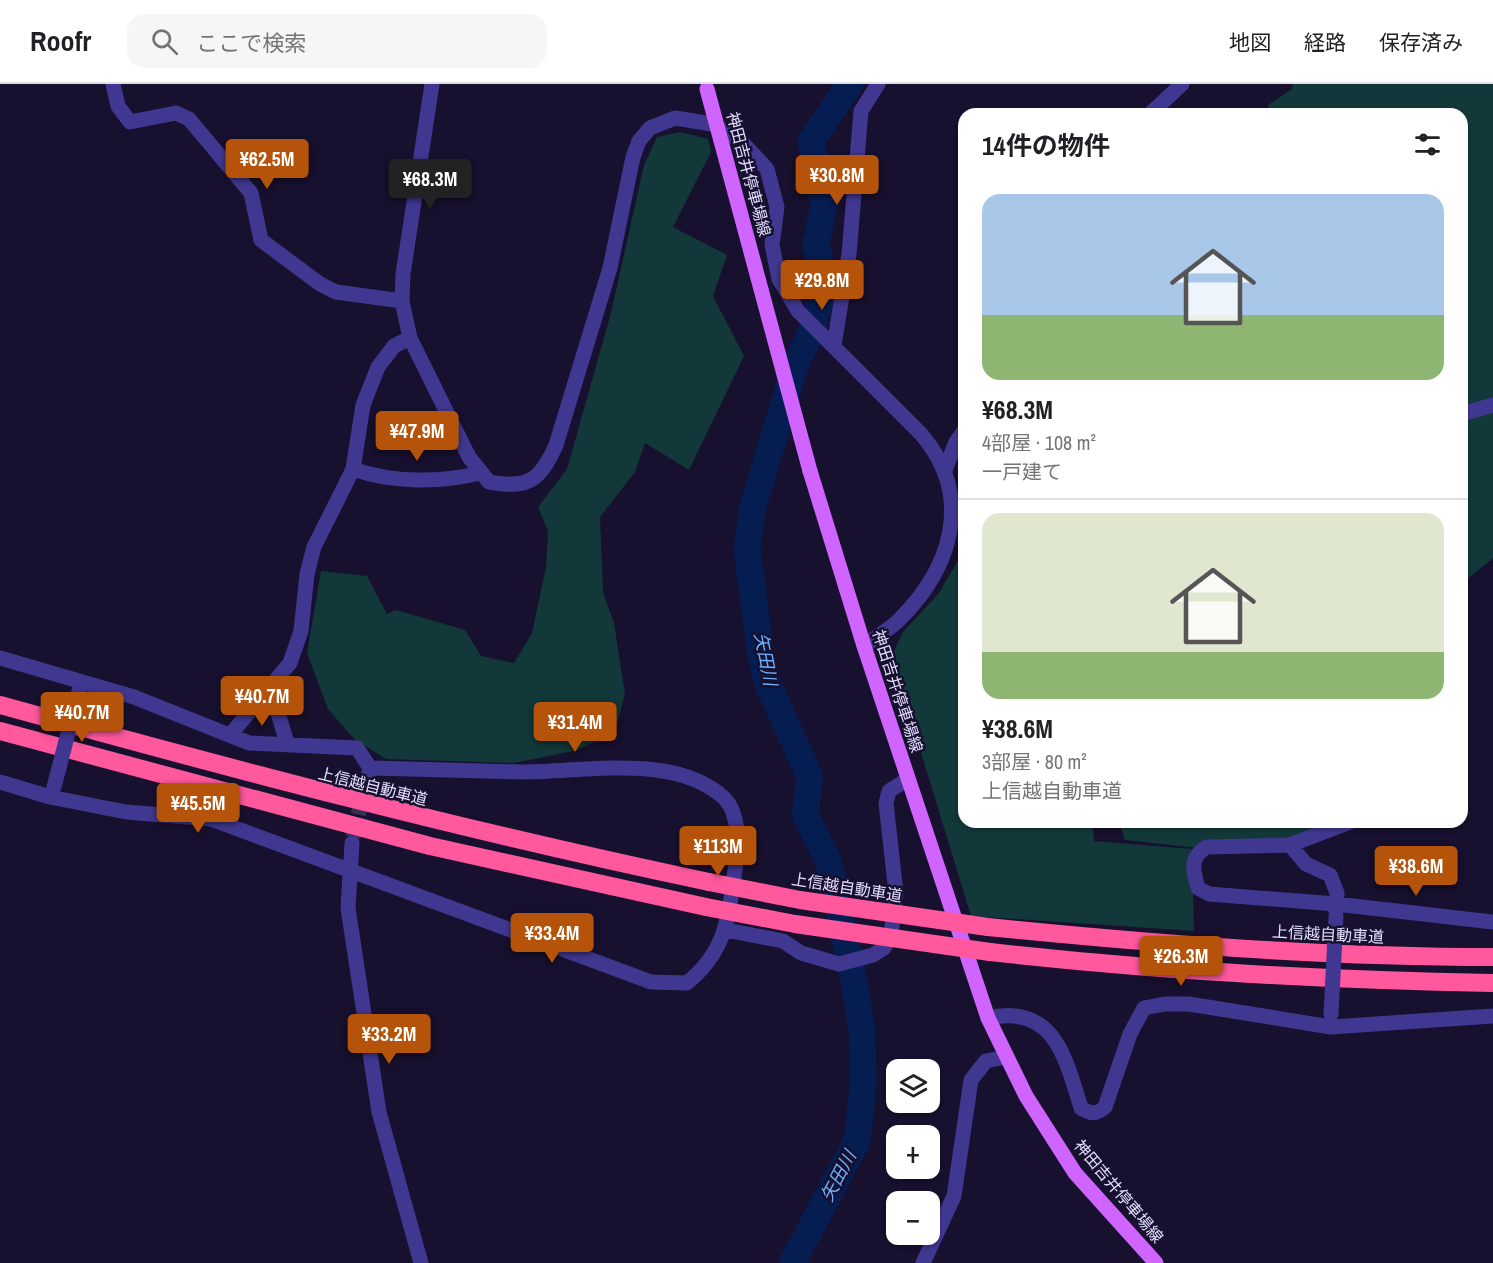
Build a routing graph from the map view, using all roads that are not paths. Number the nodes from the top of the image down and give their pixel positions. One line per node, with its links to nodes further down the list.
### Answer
1 (113, 84): 7 (street)
2 (432, 84): 7 (street)
3 (878, 84): 9 (street)
4 (1182, 84): 6 (street)
5 (707, 87): 16 (main road, 神田吉井停車場線, bridge)
6 (1156, 108)
7 (402, 301): 8 (street)
8 (410, 338): 13 (street); 15 (street)
9 (834, 345): 14 (street); 15 (street)
10 (1493, 405): 11 (street)
11 (1468, 412)
12 (958, 440): 14 (street)
13 (353, 469): 15 (street); 19 (street)
14 (945, 470): 16 (street)
15 (480, 473)
16 (864, 646): 25 (main road, 神田吉井停車場線)
17 (0, 658): 18 (street)
18 (80, 686): 22 (street); 28 (street, bridge)
19 (270, 686): 22 (street); 23 (street)
20 (0, 705): 37 (highway, 上信越自動車道, bridge)
21 (0, 731): 39 (highway, bridge)
22 (230, 735): 23 (street)
23 (287, 743): 24 (street)
24 (370, 768): 27 (street); 35 (street)
25 (908, 779): 35 (street); 41 (main road, 神田吉井停車場線)
26 (0, 782): 28 (street)
27 (365, 788)
28 (52, 792): 32 (street)
29 (1334, 828): 31 (street)
30 (352, 843): 32 (street)
31 (1290, 845): 33 (street); 33 (street)
32 (349, 868): 35 (street); 44 (street)
33 (1336, 910): 34 (street); 42 (street, bridge)
34 (1493, 922)
35 (726, 930)
36 (1493, 952): 37 (highway)
37 (1397, 957): 38 (highway, 上信越自動車道)
38 (1493, 957)
39 (1493, 983)
40 (1493, 1016): 42 (street)
41 (988, 1018): 42 (street); 43 (main road, 神田吉井停車場線)
42 (1331, 1021)
43 (1006, 1057): 45 (street); 46 (main road, 神田吉井停車場線)
44 (421, 1263)
45 (923, 1263)
46 (1156, 1263)

